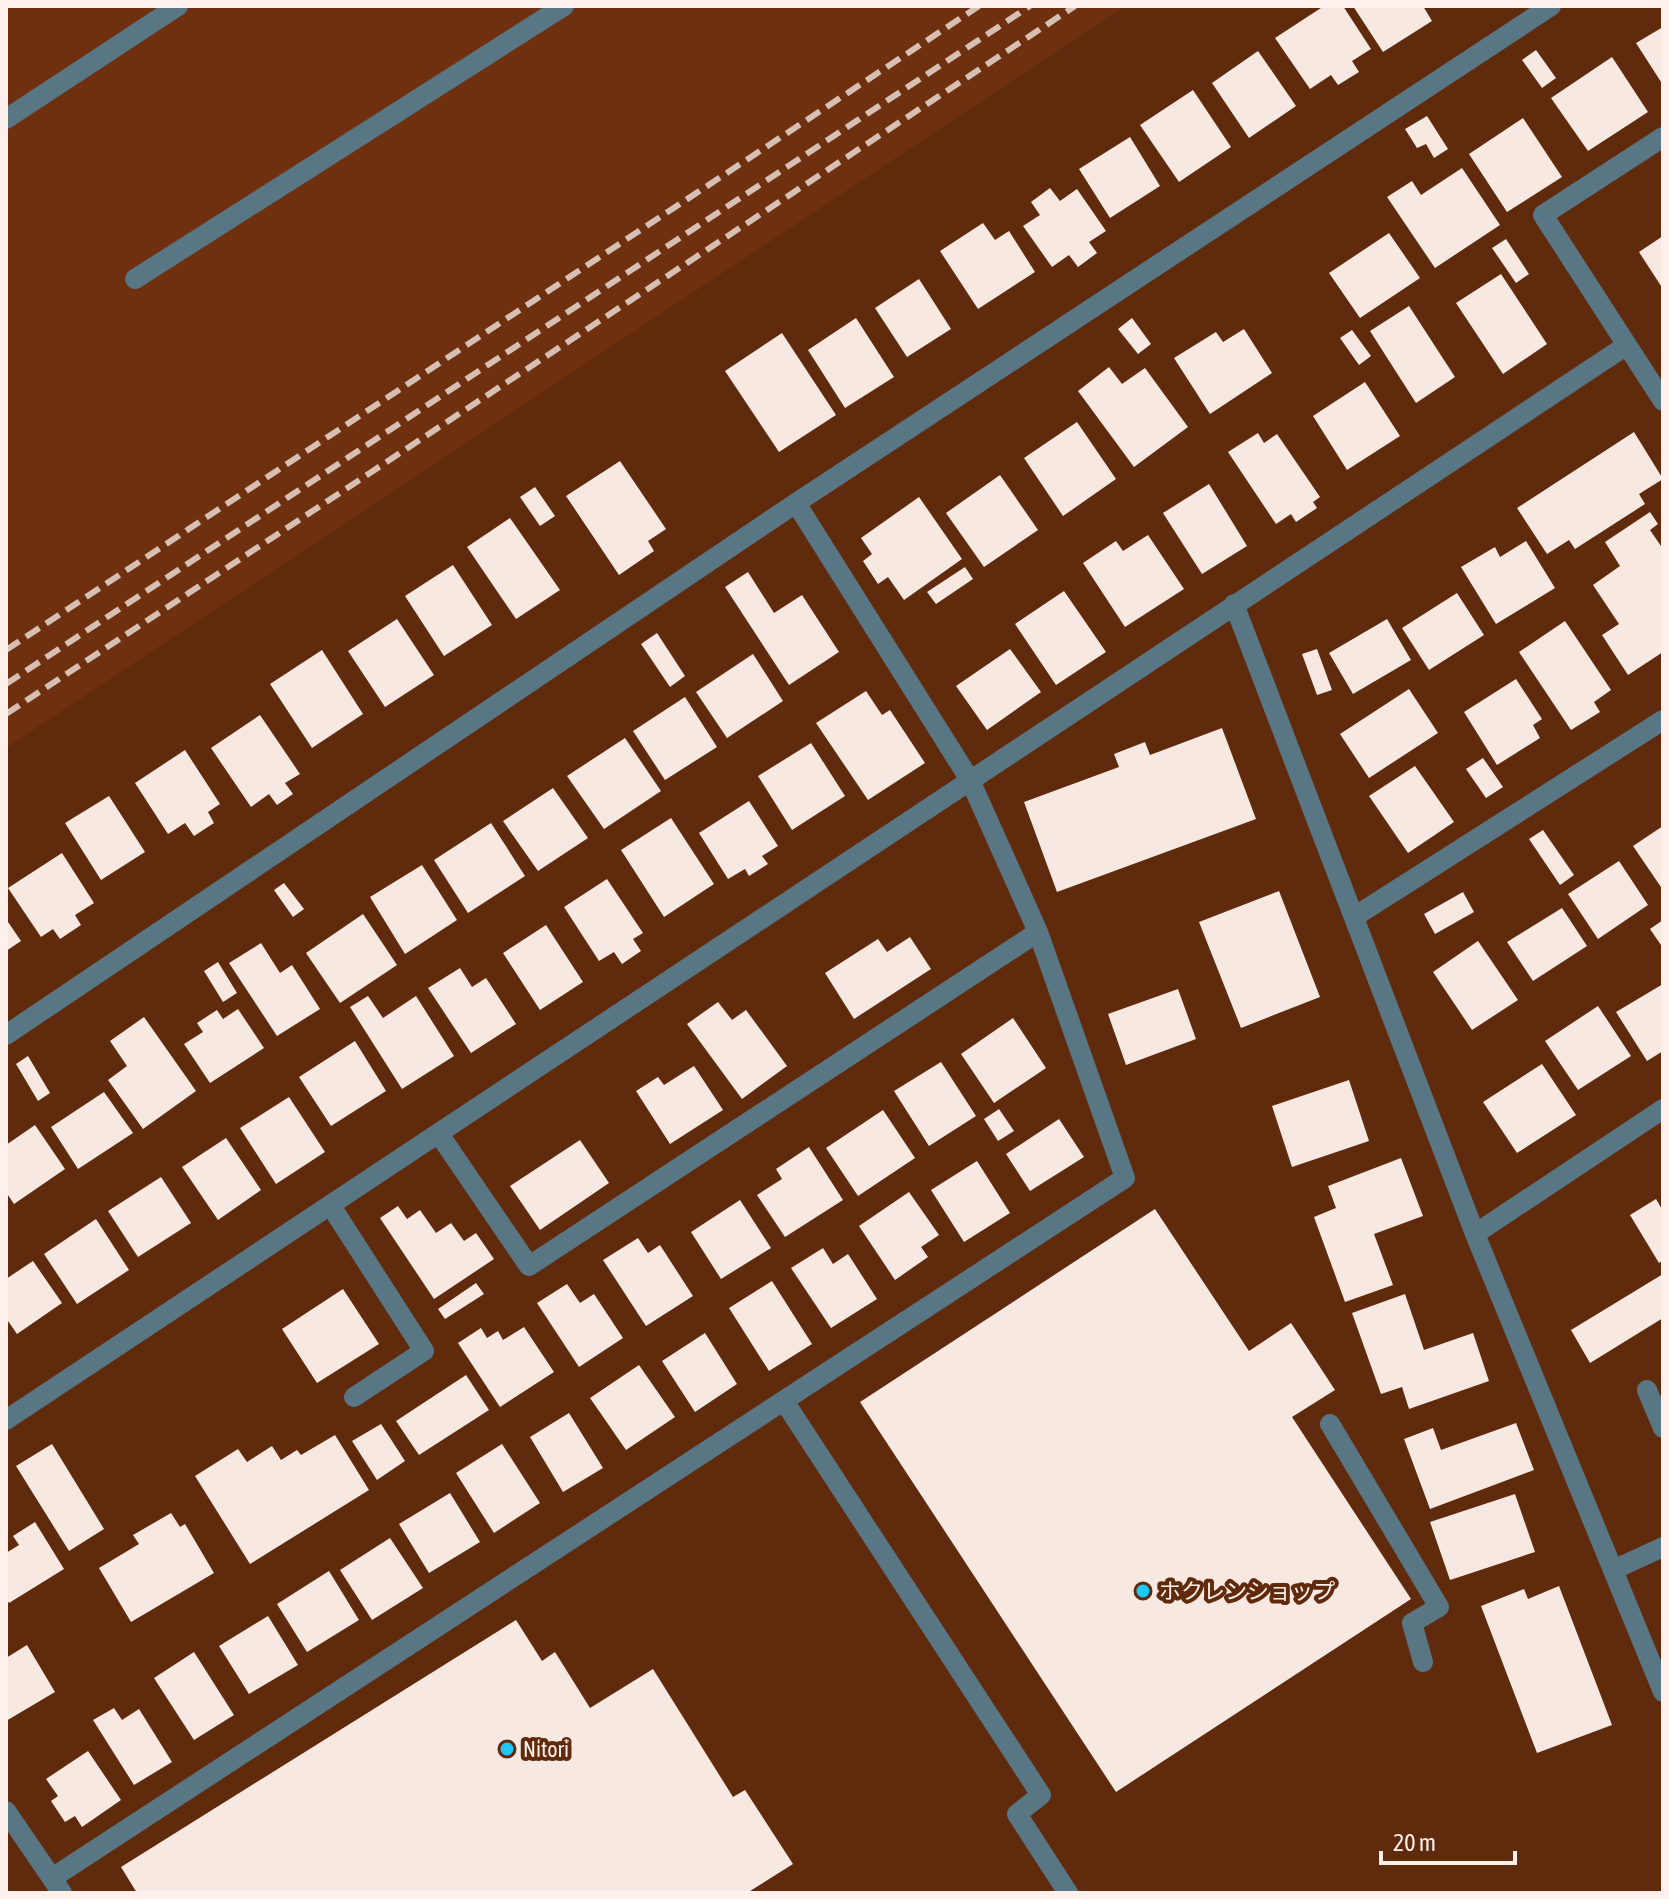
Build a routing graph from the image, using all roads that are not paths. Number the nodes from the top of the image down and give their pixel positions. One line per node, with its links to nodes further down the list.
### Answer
1 (178, 6): 4 (street)
2 (564, 6): 6 (street)
3 (1551, 6): 9 (street)
4 (6, 119)
5 (1663, 137): 7 (street)
6 (135, 279)
7 (1627, 345): 8 (street); 10 (street)
8 (1663, 401)
9 (796, 503): 12 (street); 15 (street)
10 (1234, 604): 12 (street); 13 (street)
11 (1663, 720): 13 (street)
12 (970, 780): 14 (street); 17 (street)
13 (1354, 917): 19 (street)
14 (1038, 932): 17 (street); 22 (street)
15 (6, 1035)
16 (1663, 1109): 19 (street)
17 (439, 1134): 18 (street)
18 (331, 1206): 21 (street); 23 (street)
19 (1475, 1234): 27 (street)
20 (1647, 1390): 25 (street)
21 (354, 1397)
22 (784, 1401): 31 (street); 32 (street)
23 (6, 1420)
24 (1330, 1424): 28 (street)
25 (1663, 1428)
26 (1663, 1547): 27 (street)
27 (1613, 1570): 29 (street)
28 (1423, 1662)
29 (1663, 1692)
30 (6, 1811): 31 (street)
31 (57, 1885)
32 (1068, 1893)

